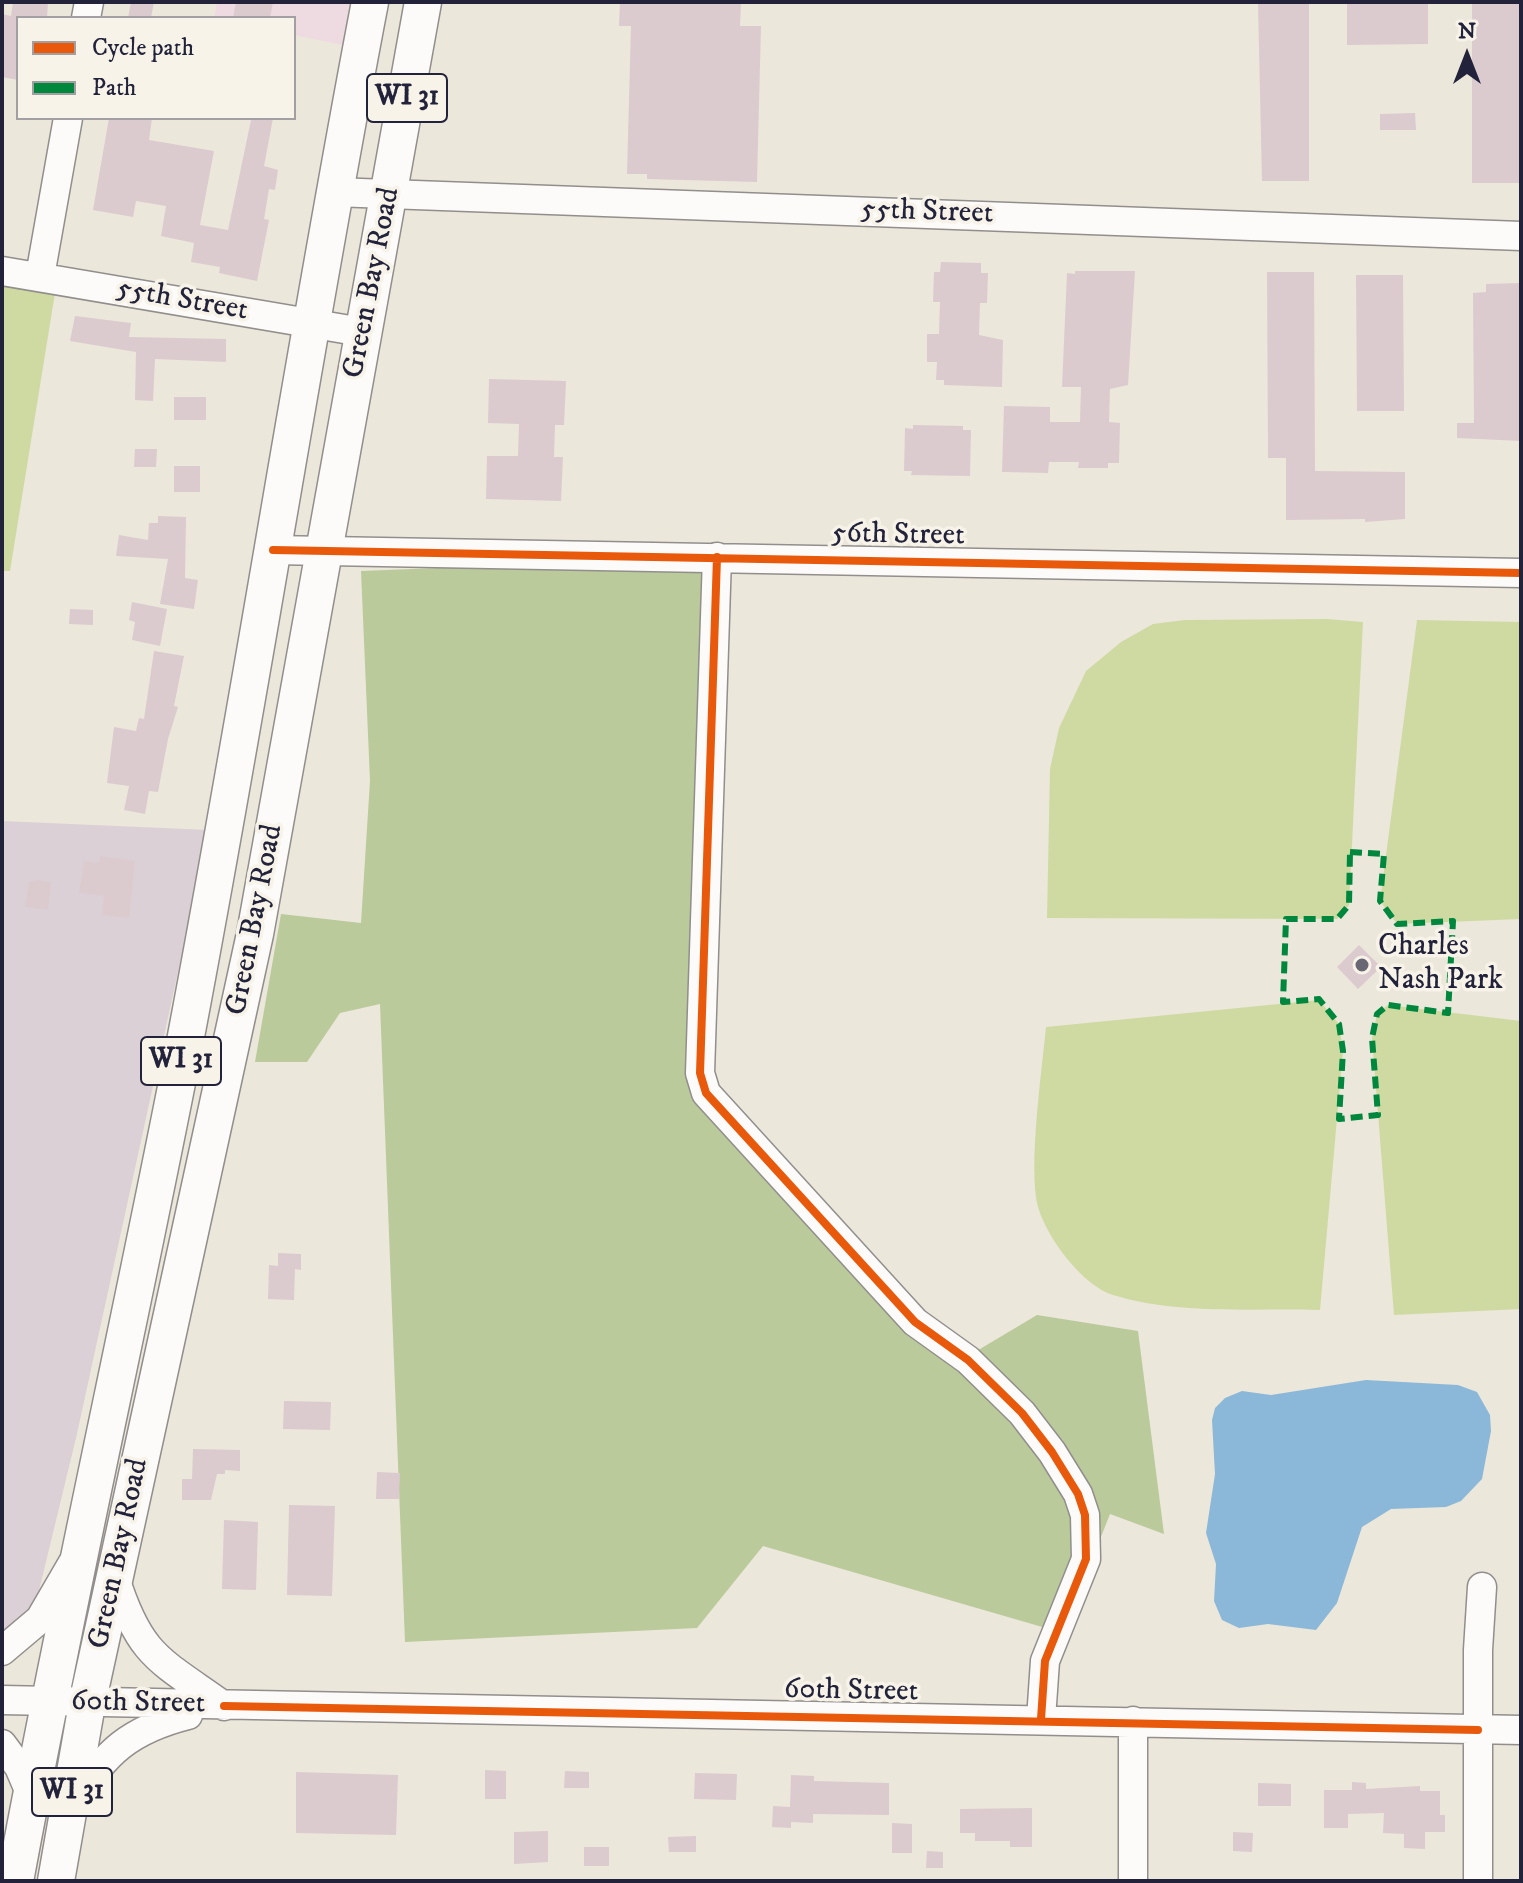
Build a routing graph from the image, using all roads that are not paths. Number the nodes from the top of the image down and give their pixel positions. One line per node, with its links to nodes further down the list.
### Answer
1 (370, 2): 4 (main road, Green Bay Road / WI 31)
2 (423, 2): 5 (main road, Green Bay Road / WI 31)
3 (68, 120): 8 (street)
4 (334, 192): 5 (street, 55th Street); 9 (main road, Green Bay Road / WI 31)
5 (390, 193): 6 (street, 55th Street); 10 (main road, Green Bay Road / WI 31)
6 (1521, 236)
7 (2, 271): 8 (street, 55th Street)
8 (40, 276): 9 (street, 55th Street)
9 (310, 324): 10 (street, 55th Street); 11 (main road, Green Bay Road / WI 31)
10 (362, 332): 12 (main road, Green Bay Road / WI 31)
11 (273, 550): 12 (street, 56th Street); 15 (main road, Green Bay Road / WI 31)
12 (325, 550): 13 (street, 56th Street); 16 (main road, Green Bay Road / WI 31)
13 (717, 557): 14 (street, 56th Street); 23 (street)
14 (1521, 573)
15 (79, 1553): 18 (street); 20 (main road, Green Bay Road / WI 31)
16 (115, 1577): 21 (main road, Green Bay Road / WI 31); 22 (street)
17 (1482, 1587): 25 (street)
18 (2, 1651)
19 (2, 1700): 20 (street, 60th Street)
20 (47, 1703): 21 (street, 60th Street); 28 (main road, Green Bay Road / WI 31)
21 (87, 1704): 22 (street, 60th Street); 29 (main road, Green Bay Road / WI 31)
22 (224, 1706): 23 (street, 60th Street); 29 (street)
23 (1041, 1719): 24 (street, 60th Street)
24 (1133, 1721): 25 (street, 60th Street); 32 (street)
25 (1478, 1730): 26 (street, 60th Street); 33 (street)
26 (1521, 1730)
27 (2, 1744): 28 (street)
28 (31, 1795): 30 (main road, Green Bay Road / WI 31)
29 (69, 1808): 31 (main road, Green Bay Road / WI 31)
30 (15, 1881)
31 (56, 1881)
32 (1133, 1881)
33 (1478, 1881)

